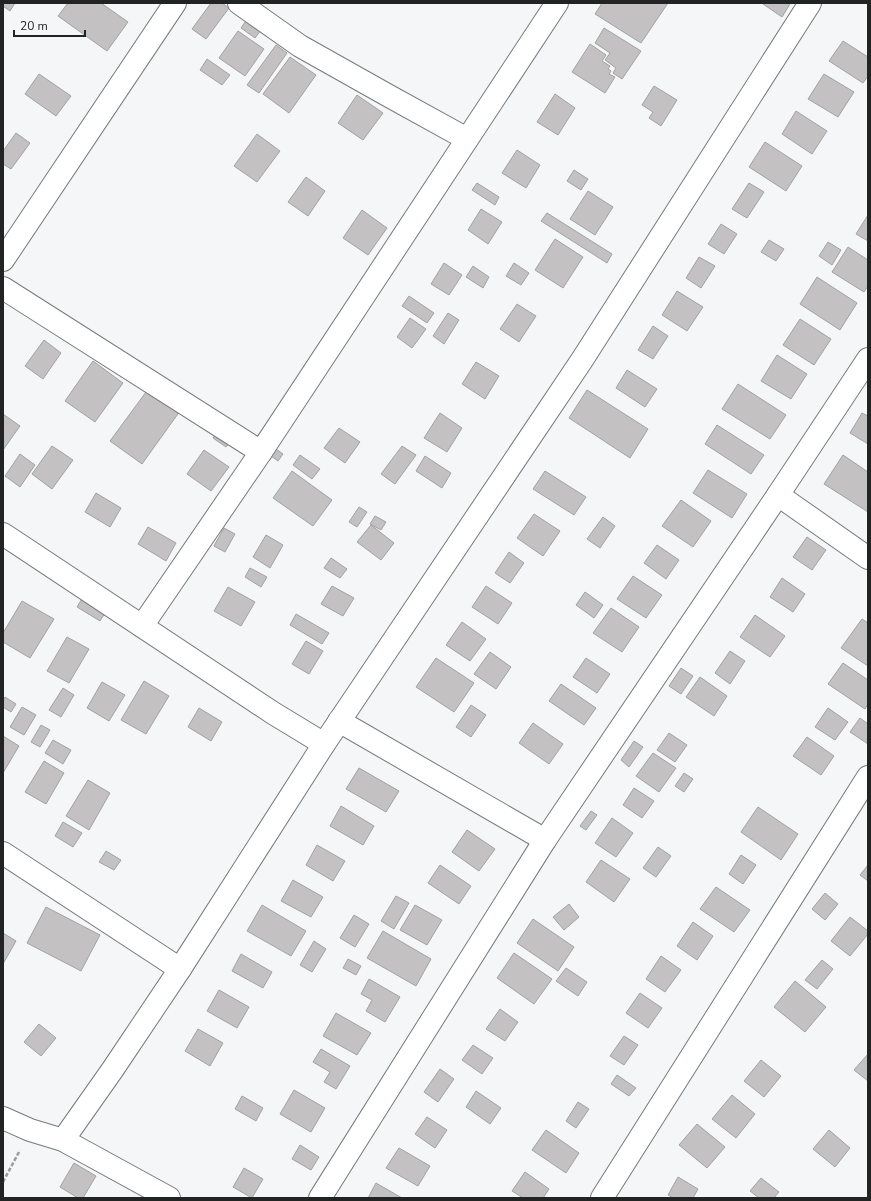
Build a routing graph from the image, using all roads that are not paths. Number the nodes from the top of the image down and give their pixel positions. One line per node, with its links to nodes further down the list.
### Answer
1 (175, 3): 6 (street)
2 (239, 3): 5 (street)
3 (810, 3): 14 (street)
4 (555, 4): 5 (street)
5 (468, 139): 9 (street)
6 (3, 260)
7 (3, 288): 9 (street)
8 (868, 359): 10 (street)
9 (261, 452): 13 (street)
10 (778, 495): 12 (street); 17 (street)
11 (3, 534): 13 (street)
12 (868, 558)
13 (142, 626): 15 (street)
14 (339, 721): 15 (street); 17 (street)
15 (324, 744): 19 (street)
16 (868, 777): 24 (street)
17 (545, 840): 23 (street)
18 (3, 854): 19 (street)
19 (180, 969): 21 (street)
20 (3, 1118): 21 (street)
21 (63, 1140): 22 (street)
22 (169, 1198)
23 (320, 1198)
24 (602, 1198)

